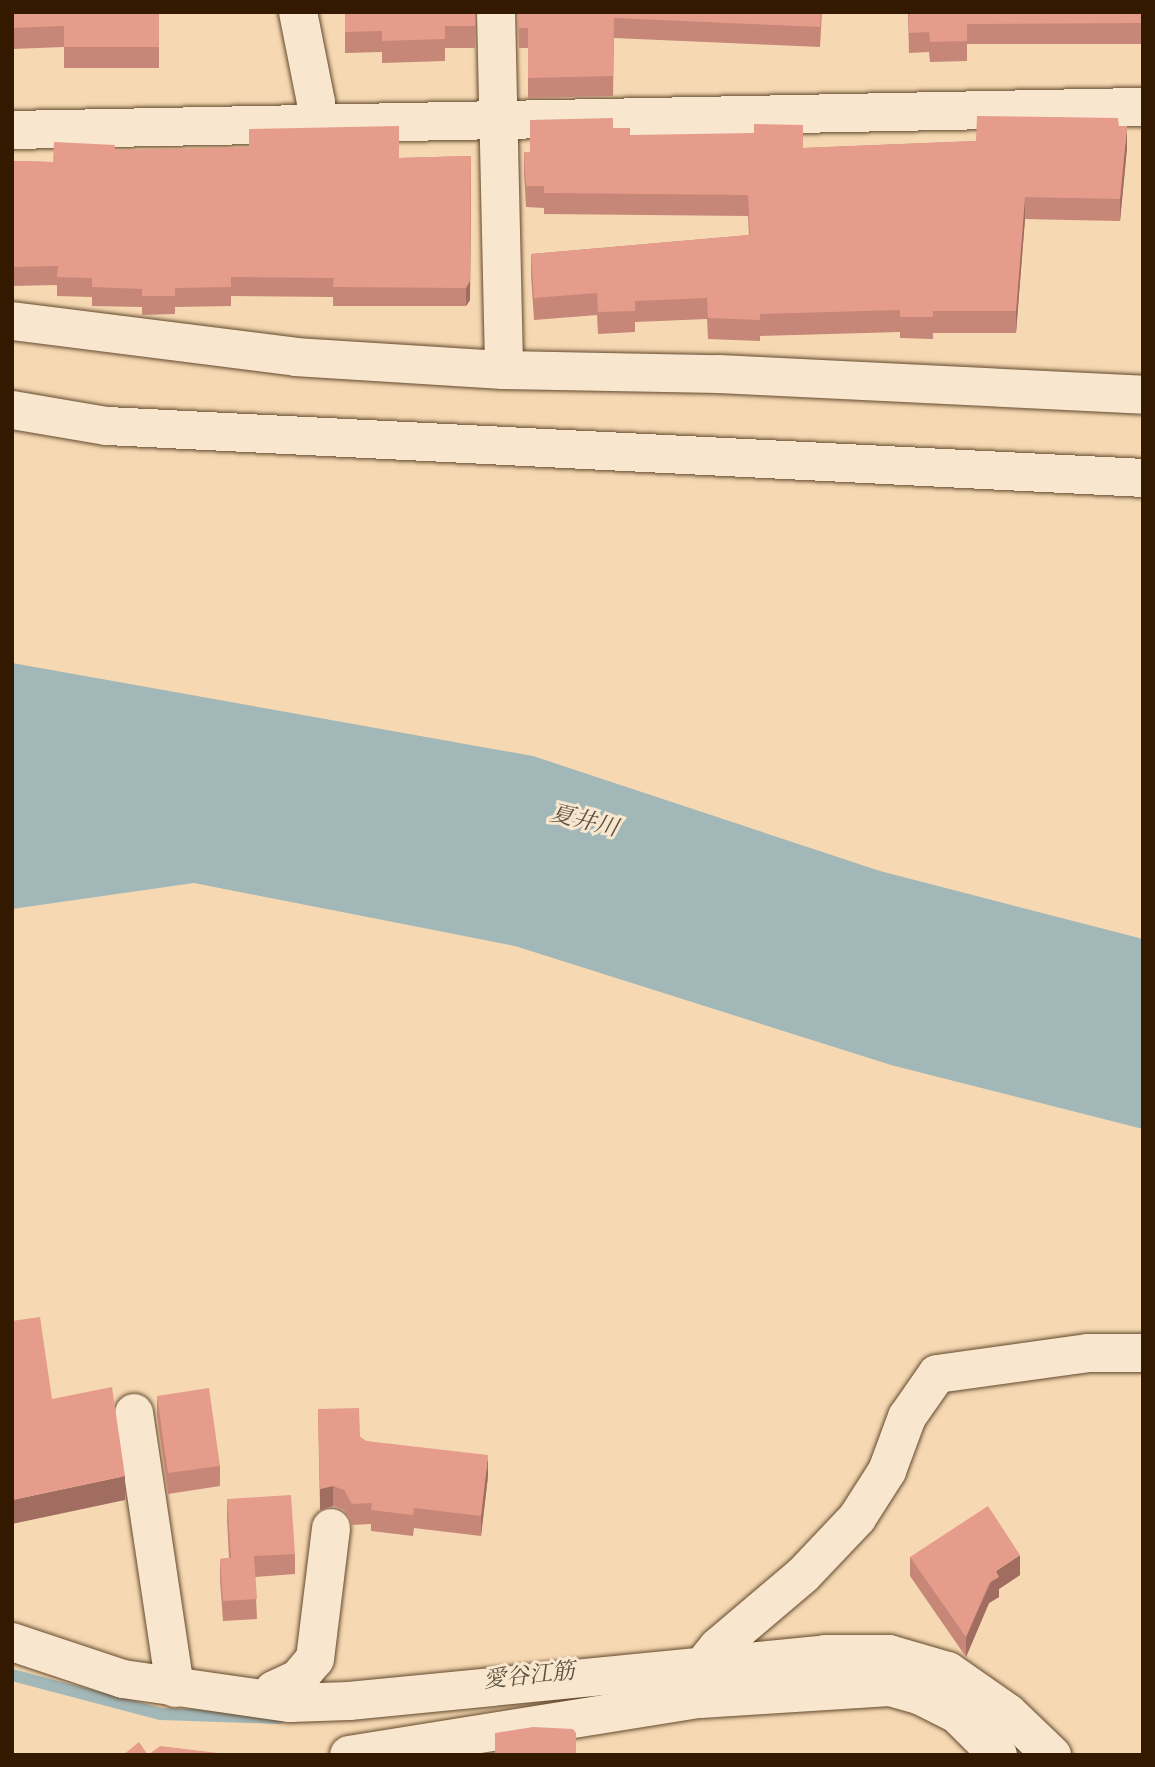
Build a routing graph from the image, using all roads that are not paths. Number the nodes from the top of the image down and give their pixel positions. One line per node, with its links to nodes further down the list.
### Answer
1 (298, 12): 5 (street)
2 (496, 12): 4 (street)
3 (1143, 107): 4 (street)
4 (501, 119): 5 (street); 8 (street)
5 (315, 122): 6 (street)
6 (12, 130)
7 (12, 321): 8 (street)
8 (504, 370): 9 (street)
9 (1143, 395)
10 (12, 410): 11 (street)
11 (1143, 478)
12 (1143, 1353): 16 (street)
13 (134, 1413): 17 (street)
14 (331, 1528): 18 (street)
15 (12, 1642): 17 (street)
16 (701, 1668): 18 (street); 21 (street)
17 (175, 1688): 18 (street)
18 (268, 1699)
19 (349, 1755): 20 (street)
20 (998, 1755)
21 (1052, 1755)

